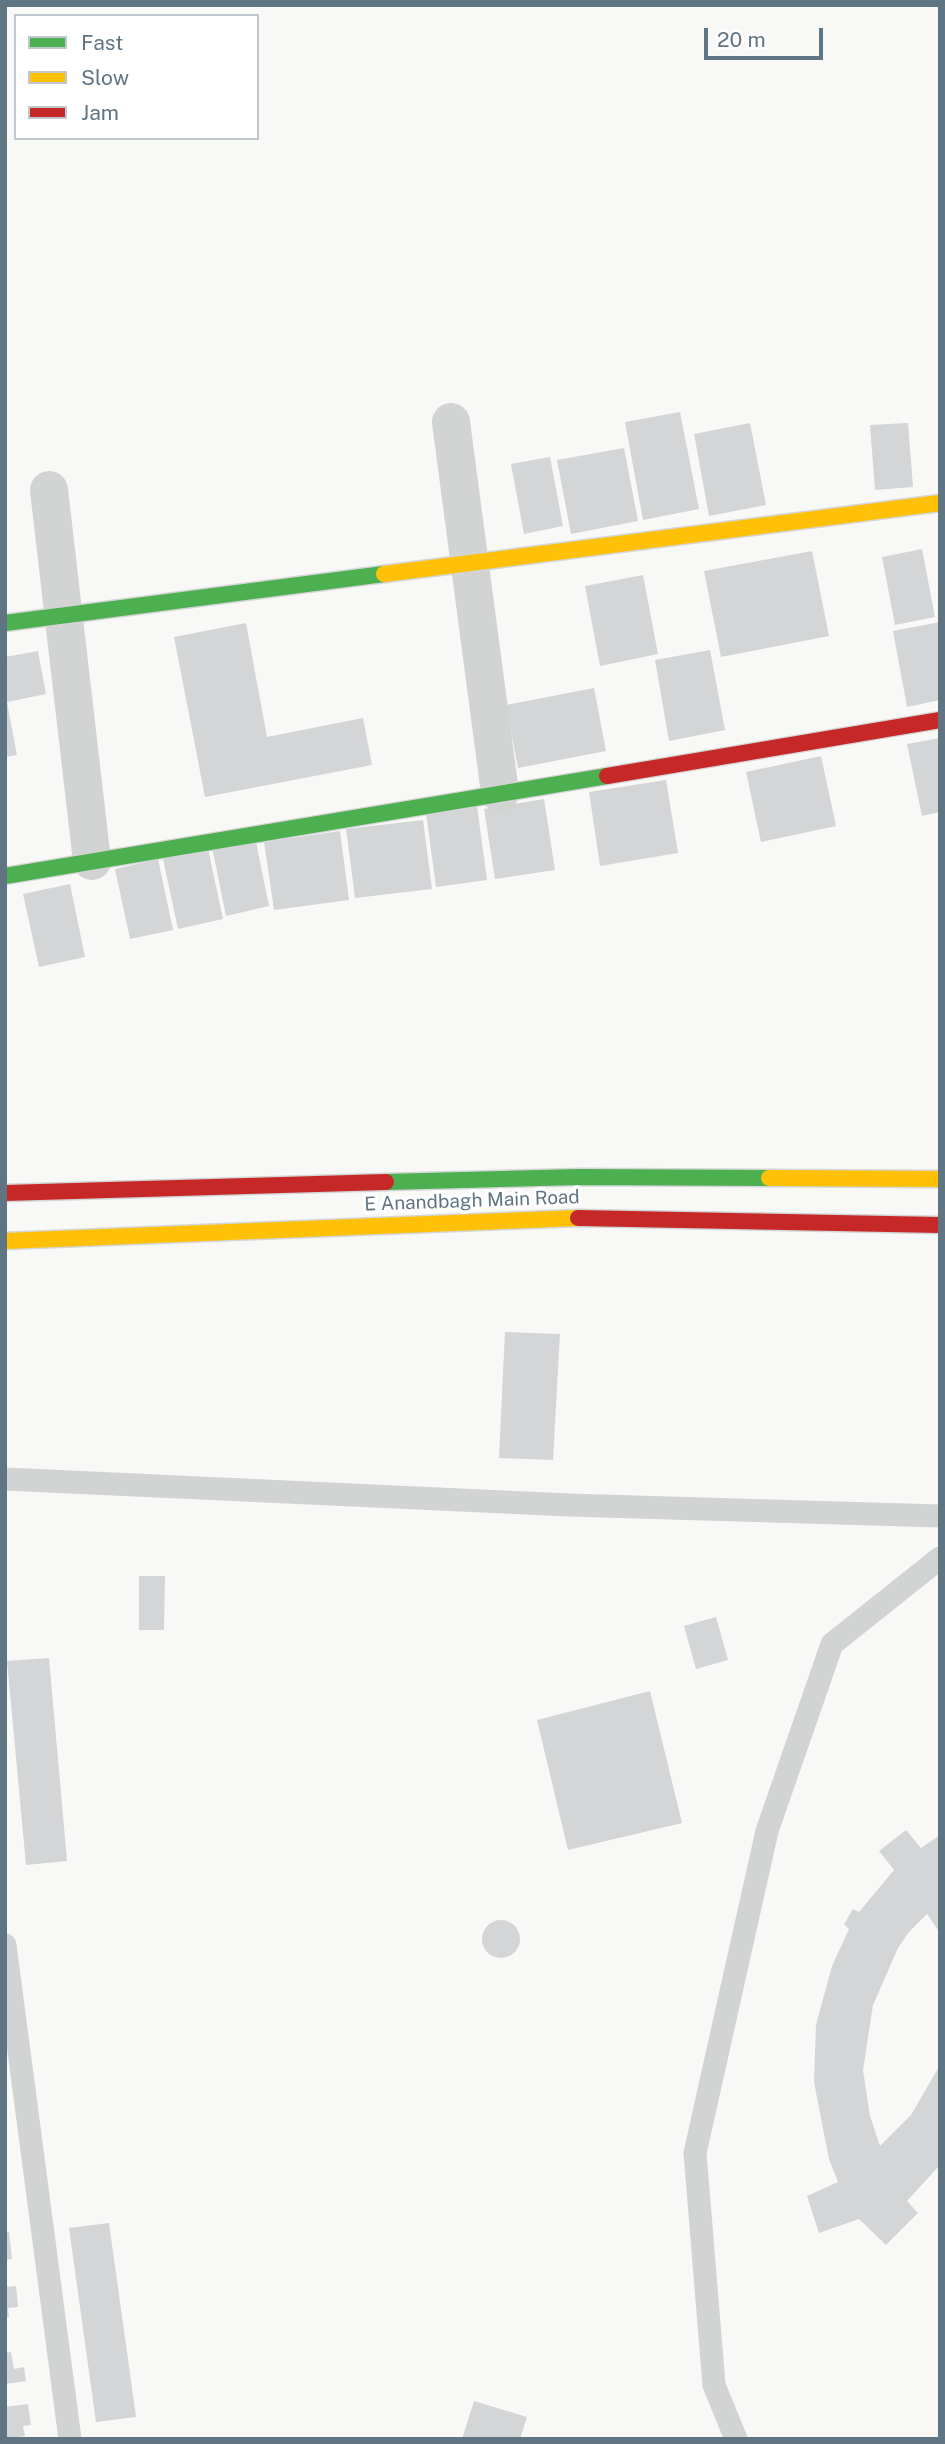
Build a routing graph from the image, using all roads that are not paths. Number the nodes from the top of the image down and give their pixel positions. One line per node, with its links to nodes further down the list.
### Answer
1 (451, 422): 4 (street)
2 (49, 490): 5 (street)
3 (940, 503): 4 (street)
4 (472, 564): 5 (street); 8 (street)
5 (62, 615): 6 (street); 9 (street)
6 (5, 623)
7 (940, 720): 8 (street)
8 (500, 793): 9 (street)
9 (92, 861): 10 (street)
10 (5, 876)
11 (940, 1179): 12 (street, E Anandbagh Main Road)
12 (5, 1193)
13 (940, 1225): 14 (street, E Anandbagh Main Road)
14 (5, 1241)
15 (5, 1479): 16 (lane)
16 (940, 1516)
17 (940, 1558): 20 (lane)
18 (5, 1944): 19 (lane)
19 (70, 2439)
20 (736, 2439)

